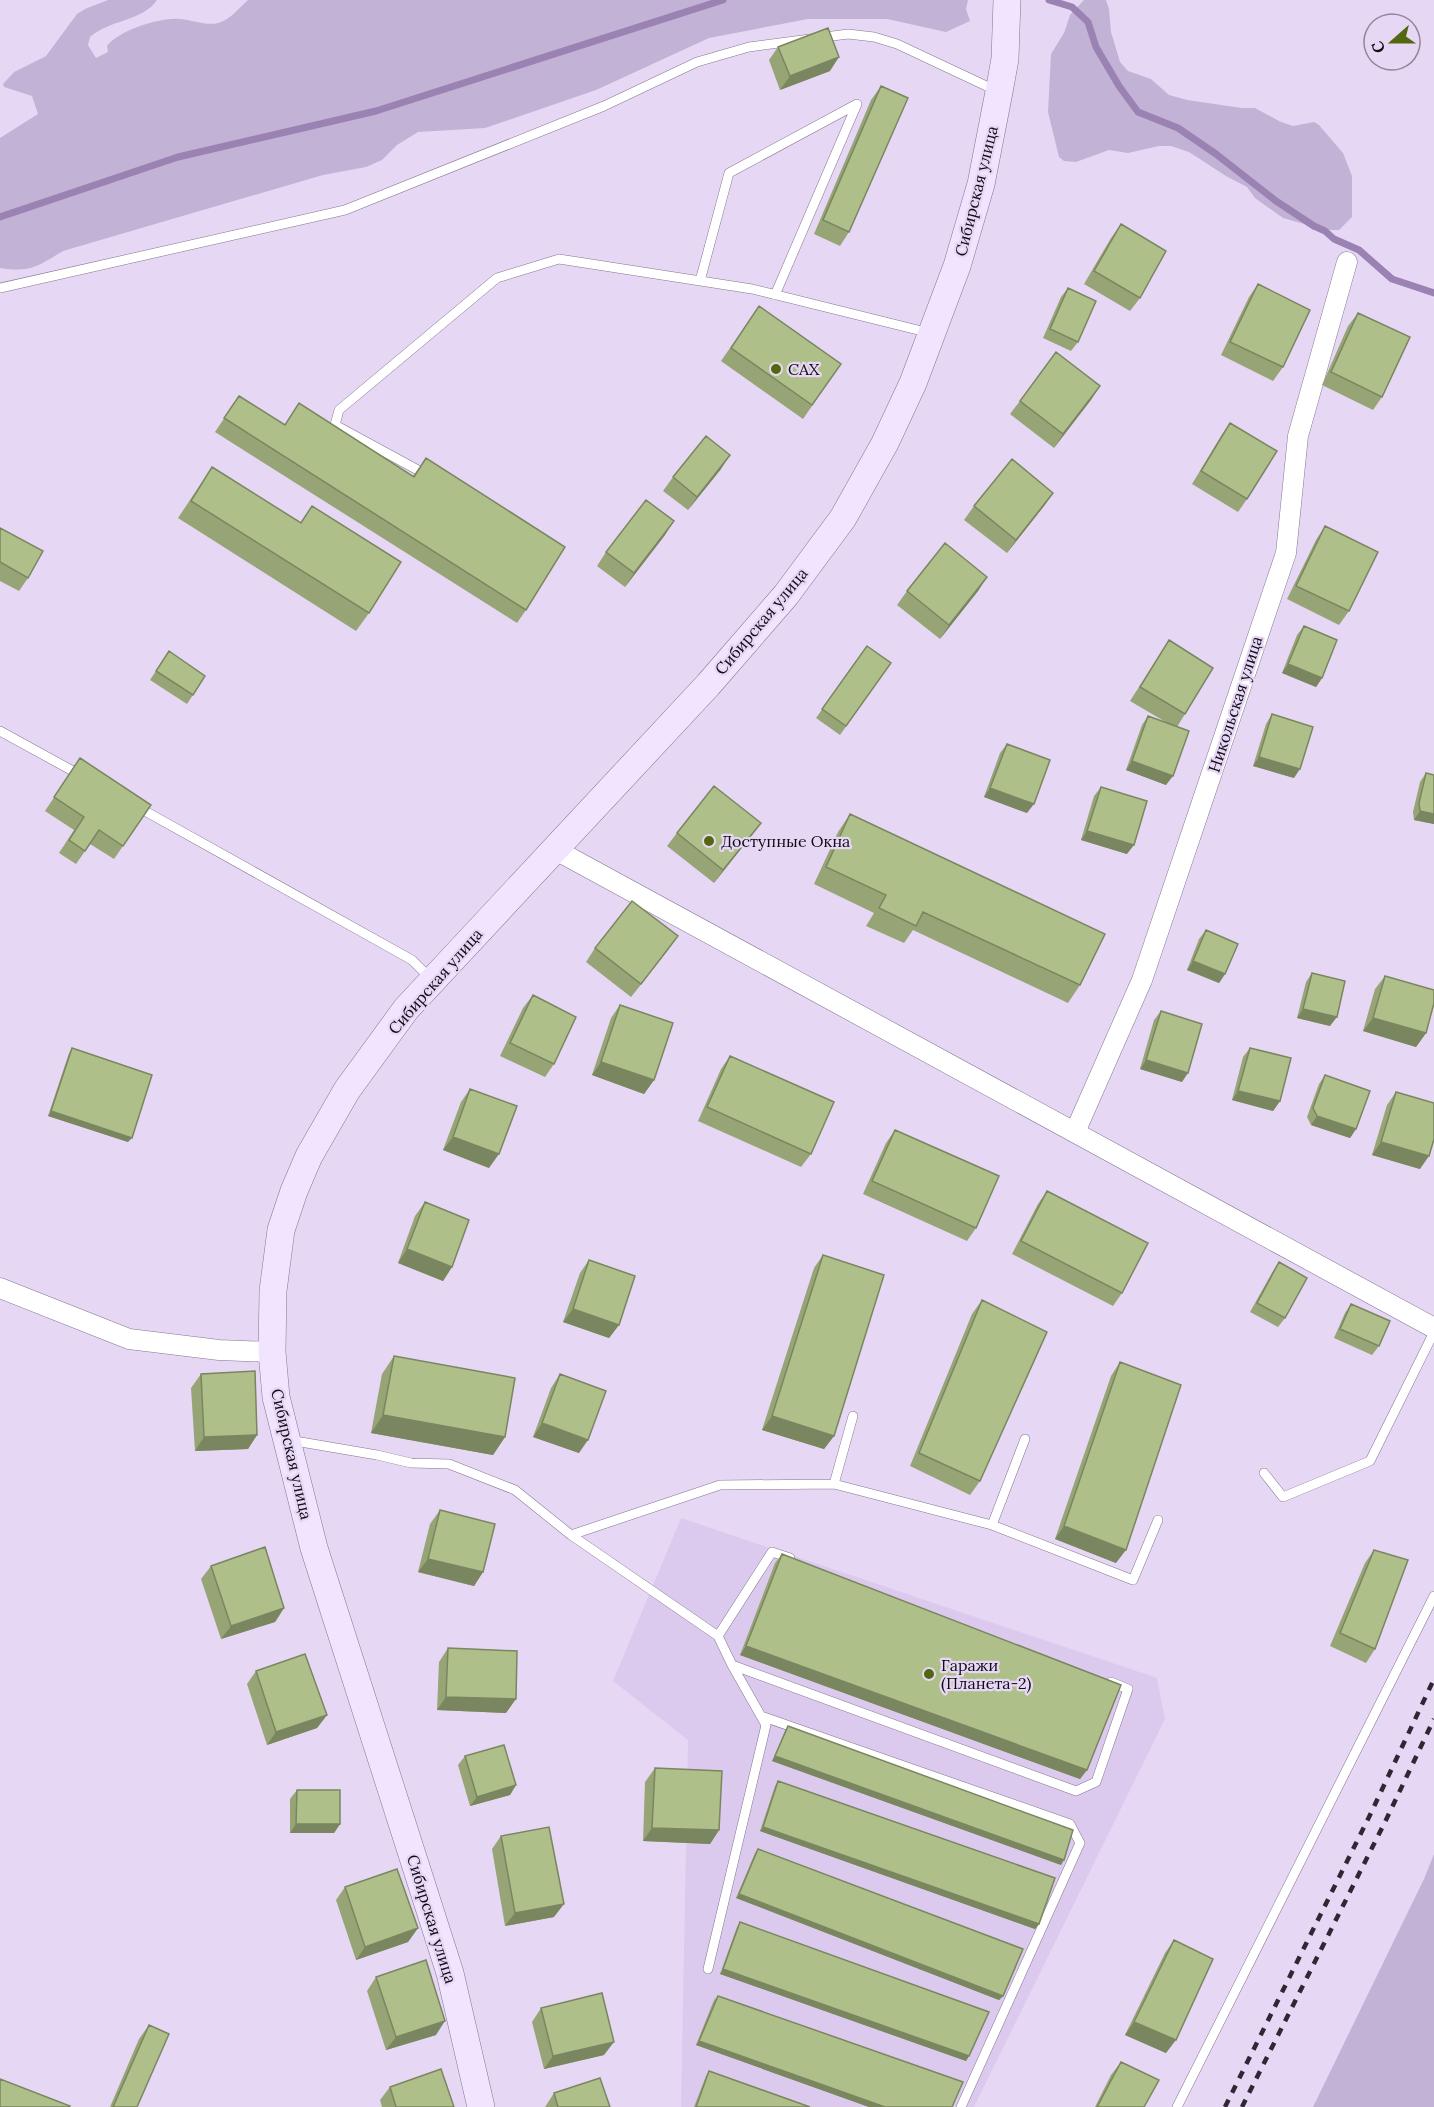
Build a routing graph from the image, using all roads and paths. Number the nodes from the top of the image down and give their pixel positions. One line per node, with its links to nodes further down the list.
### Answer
1 (1007, 0): 2 (street, Сибирская улица)
2 (999, 92): 5 (lane); 7 (street, Сибирская улица)
3 (1347, 262): 14 (street, Никольская улица)
4 (700, 281): 6 (lane); 6 (lane); 8 (lane)
5 (0, 288)
6 (775, 295): 7 (lane)
7 (932, 334): 12 (street, Сибирская улица)
8 (436, 480)
9 (0, 731): 10 (lane)
10 (93, 782)
11 (125, 800): 13 (lane)
12 (554, 849): 13 (street, Сибирская улица); 14 (street)
13 (432, 980): 17 (street, Сибирская улица)
14 (1075, 1132): 16 (street)
15 (0, 1288): 17 (street)
16 (1434, 1331): 21 (lane)
17 (272, 1352): 20 (street, Сибирская улица)
18 (853, 1416): 22 (lane)
19 (1025, 1438): 24 (lane)
20 (287, 1439): 25 (lane); 33 (street, Сибирская улица)
21 (1264, 1473)
22 (834, 1484): 24 (lane); 25 (lane)
23 (1158, 1520): 24 (lane)
24 (992, 1525)
25 (571, 1535): 28 (lane)
26 (795, 1560): 28 (lane)
27 (1434, 1596): 35 (lane)
28 (718, 1636): 29 (lane)
29 (732, 1665): 30 (lane); 31 (lane)
30 (1106, 1680)
31 (761, 1716): 32 (lane); 34 (lane)
32 (708, 1969)
33 (482, 2107)
34 (961, 2107)
35 (1176, 2107)

